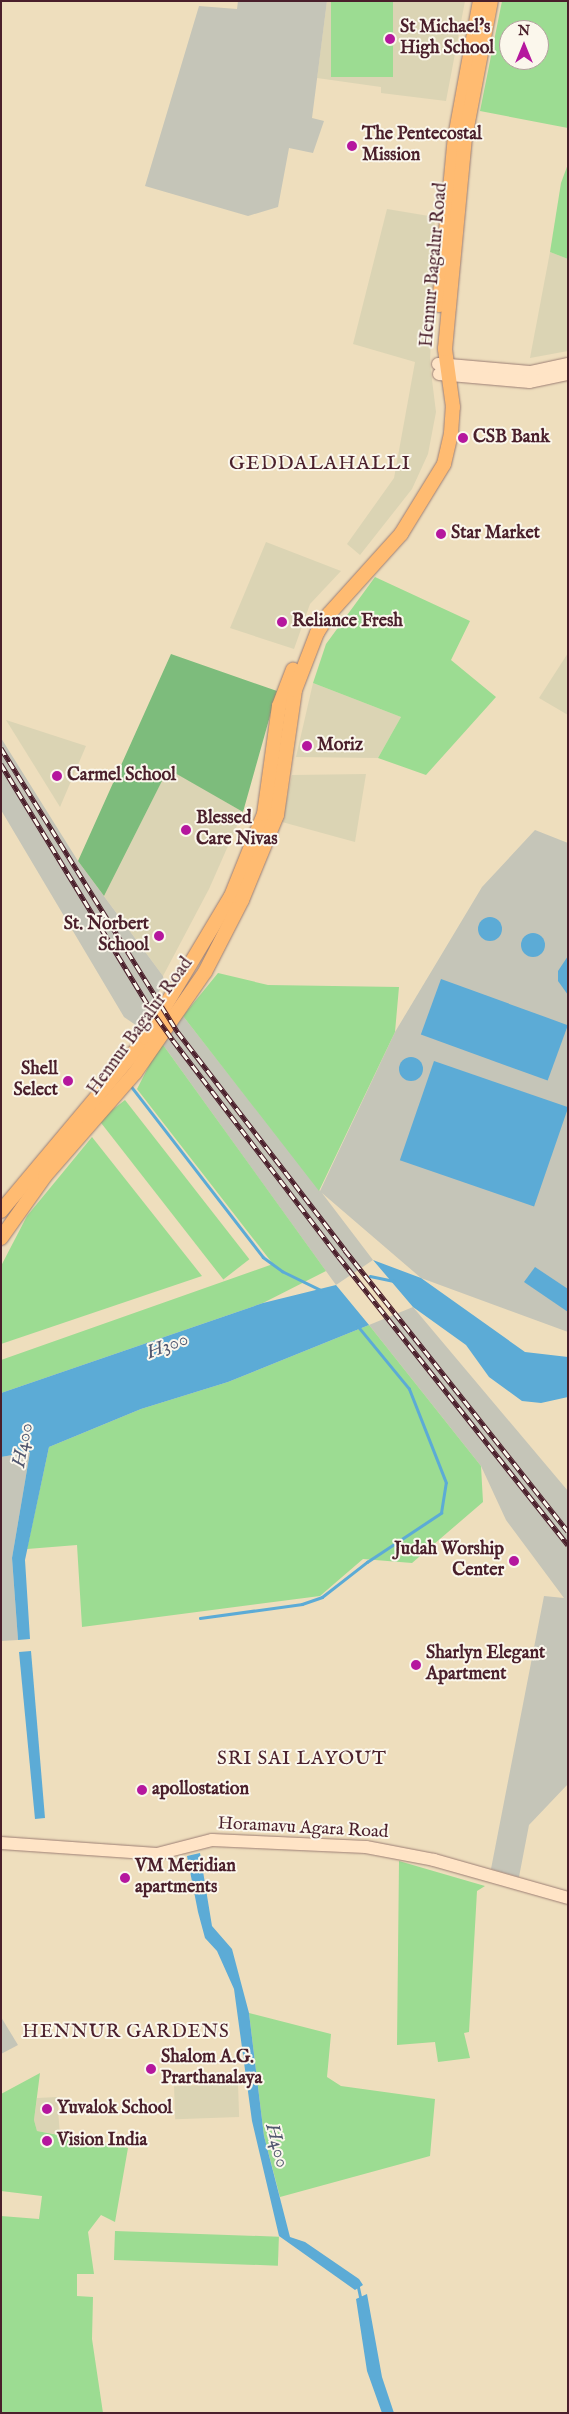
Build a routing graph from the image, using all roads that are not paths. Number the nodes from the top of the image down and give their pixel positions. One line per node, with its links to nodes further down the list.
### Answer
1 (480, 1): 4 (main road, Hennur Bagalur Road)
2 (491, 1): 4 (main road, Hennur Bagalur Road)
3 (568, 364): 4 (street)
4 (443, 368): 5 (street); 6 (main road, Hennur Bagalur Road)
5 (568, 374)
6 (104, 1100): 7 (main road, Hennur Bagalur Road); 8 (main road, Hennur Bagalur Road)
7 (1, 1211)
8 (1, 1238)
9 (1, 1843): 10 (street, Horamavu Agara Road)
10 (568, 1898)

